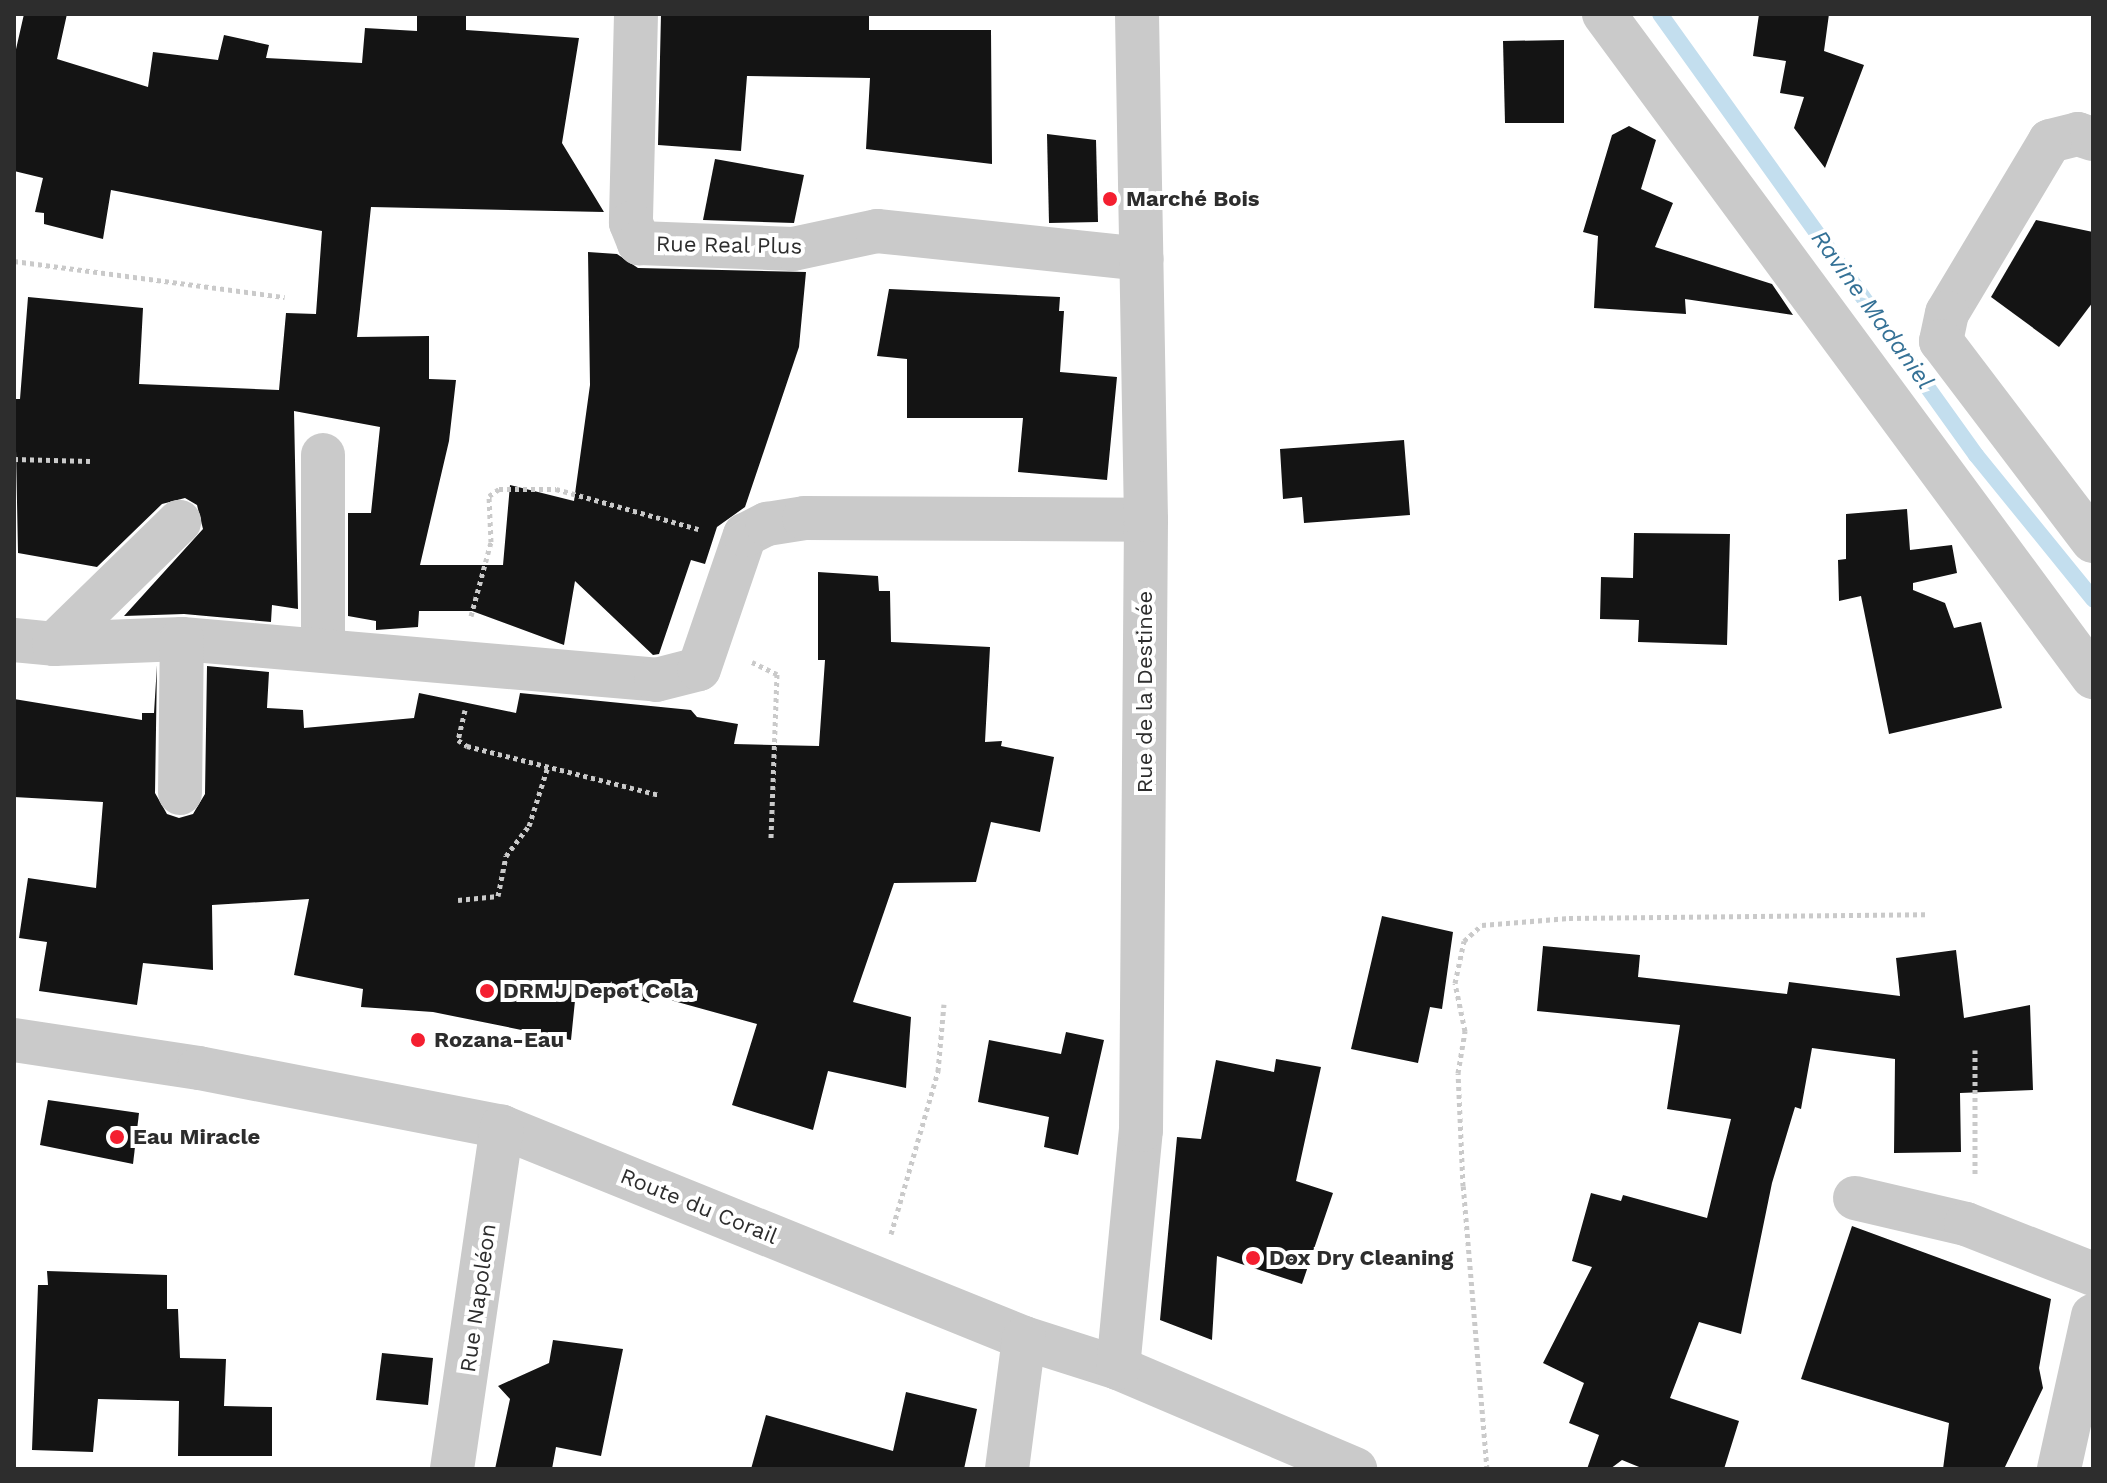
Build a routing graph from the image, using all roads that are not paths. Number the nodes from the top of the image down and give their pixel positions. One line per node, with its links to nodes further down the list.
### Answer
1 (636, 14): 5 (street, Rue Real Plus)
2 (1137, 14): 5 (street, Rue de la Destinée)
3 (1604, 14): 13 (street)
4 (2093, 139): 9 (street)
5 (1142, 259): 7 (street, Rue de la Destinée)
6 (323, 455): 12 (street)
7 (1146, 520): 12 (street); 21 (street, Rue de la Destinée)
8 (179, 522): 11 (street)
9 (2093, 541)
10 (182, 639): 11 (street); 12 (street); 14 (street)
11 (34, 642)
12 (323, 649)
13 (2093, 677)
14 (180, 793)
15 (14, 1040): 16 (street, Route du Corail)
16 (502, 1127): 20 (street, Route du Corail); 22 (street, Rue Napoléon)
17 (1855, 1198): 18 (street)
18 (2093, 1274)
19 (2093, 1316): 25 (street)
20 (1024, 1338): 21 (street, Route du Corail); 23 (street)
21 (1118, 1368): 24 (street, Route du Corail)
22 (452, 1469)
23 (1007, 1469)
24 (1355, 1469)
25 (2059, 1469)

